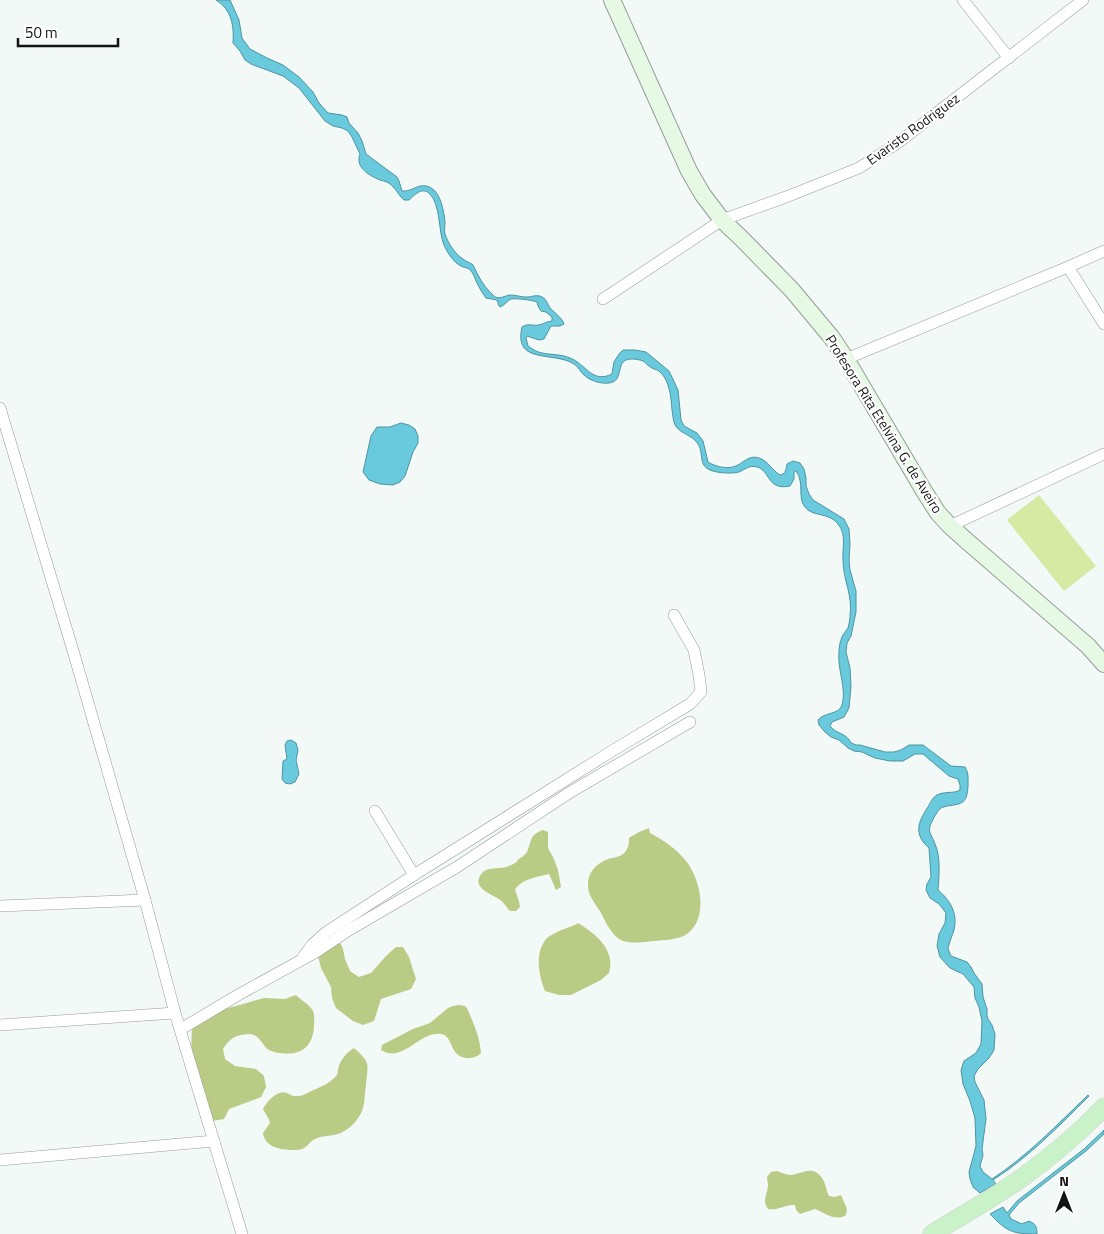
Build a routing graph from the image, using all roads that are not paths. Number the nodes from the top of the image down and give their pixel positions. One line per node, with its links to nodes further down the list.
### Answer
1 (612, 0): 5 (street, Profesora Rita Etelvina G. de Aveiro)
2 (964, 0): 4 (street)
3 (1083, 0): 4 (street, Evaristo Rodriguez)
4 (1009, 58): 5 (street, Evaristo Rodriguez)
5 (722, 220): 8 (street, Evaristo Rodriguez); 10 (street, Profesora Rita Etelvina G. de Aveiro)
6 (1104, 251): 7 (street)
7 (1068, 267): 9 (street); 10 (street)
8 (603, 299)
9 (1104, 324)
10 (846, 359): 13 (street, Profesora Rita Etelvina G. de Aveiro)
11 (0, 408): 19 (street)
12 (1104, 454): 13 (street)
13 (950, 526): 15 (street, Profesora Rita Etelvina G. de Aveiro)
14 (674, 615): 18 (street)
15 (1104, 664)
16 (690, 722): 21 (street)
17 (375, 811): 18 (street)
18 (414, 875): 21 (street)
19 (145, 900): 20 (street); 22 (street)
20 (0, 906)
21 (301, 961): 24 (street)
22 (176, 1013): 23 (street); 24 (street)
23 (0, 1025)
24 (181, 1029): 26 (street)
25 (1104, 1107): 29 (main road)
26 (214, 1141): 27 (street); 28 (street)
27 (0, 1160)
28 (242, 1234)
29 (932, 1234)

